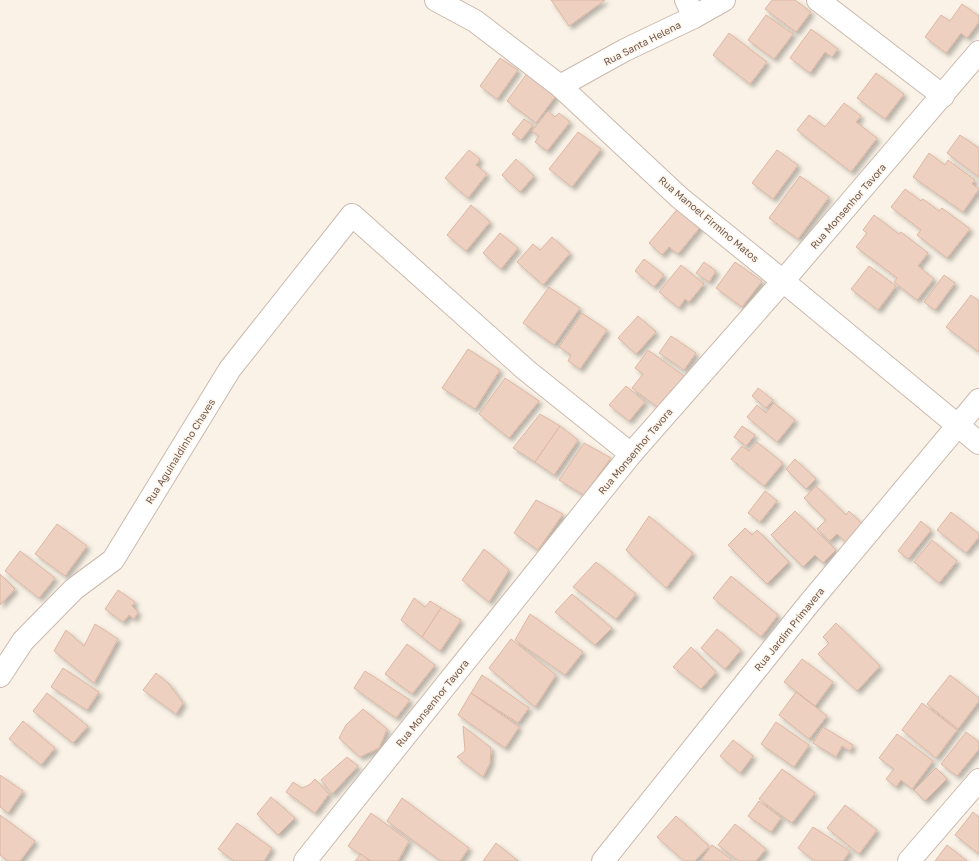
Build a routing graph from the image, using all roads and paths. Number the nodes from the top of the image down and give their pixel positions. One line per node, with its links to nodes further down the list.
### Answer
1 (436, 0): 6 (street, Rua Manoel Firmino Matos)
2 (468, 0): 6 (street)
3 (724, 0): 5 (street, Rua Santa Helena)
4 (818, 0): 9 (street)
5 (690, 8): 8 (street, Rua Santa Helena)
6 (475, 21): 8 (street, Rua Manoel Firmino Matos)
7 (979, 52): 9 (street, Rua Monsenhor Tavora)
8 (560, 86): 10 (street, Rua Manoel Firmino Matos)
9 (943, 96): 10 (street, Rua Monsenhor Tavora)
10 (783, 281): 12 (street, Rua Manoel Firmino Matos); 14 (street, Rua Monsenhor Tavora)
11 (979, 400): 12 (street, Rua Jardim Primavera)
12 (957, 425): 13 (street, Rua Manoel Firmino Matos); 18 (street, Rua Jardim Primavera)
13 (979, 443)
14 (631, 454): 15 (street, Rua Aguinaldinho Chaves); 17 (street, Rua Monsenhor Tavora)
15 (0, 676)
16 (979, 780): 19 (street)
17 (305, 861)
18 (603, 861)
19 (909, 861)

